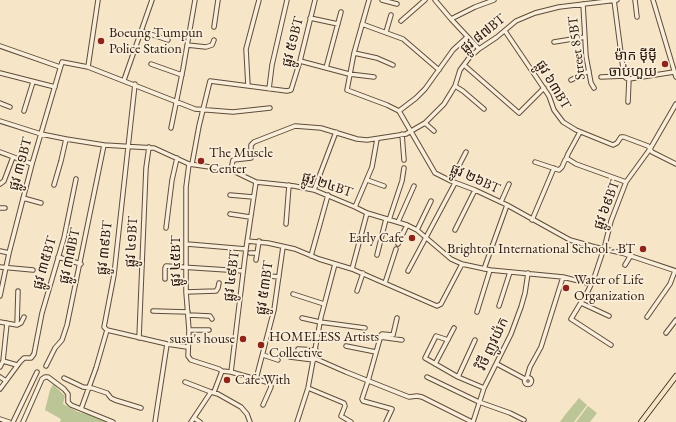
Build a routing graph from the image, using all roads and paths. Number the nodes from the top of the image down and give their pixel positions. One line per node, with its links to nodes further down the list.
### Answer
1 (98, 0): 45 (street)
2 (152, 0): 28 (street)
3 (195, 0): 36 (street)
4 (218, 0): 27 (street)
5 (259, 0): 62 (street)
6 (287, 0): 67 (street)
7 (314, 0): 22 (street, ផ្លូវ ៥១BT)
8 (369, 0): 26 (street)
9 (382, 0): 17 (street)
10 (425, 0): 24 (street)
11 (435, 0): 23 (street)
12 (494, 0): 23 (street)
13 (614, 0): 14 (street, ផ្លូវ ៨៧BT); 18 (street, ផ្លូវ ៨៧BT); 53 (street)
14 (617, 0)
15 (635, 0): 21 (street)
16 (653, 0): 49 (street)
17 (397, 4)
18 (583, 4): 30 (street, ផ្លូវ ៨៧BT); 32 (street, Street 85BT)
19 (341, 12): 25 (street)
20 (391, 15): 29 (street)
21 (636, 17)
22 (310, 18): 25 (street); 40 (street, ផ្លូវ ៥១BT)
23 (451, 19): 31 (street)
24 (401, 21)
25 (338, 24): 46 (street)
26 (362, 24): 29 (street); 39 (street)
27 (214, 27)
28 (141, 31): 33 (street); 58 (street)
29 (386, 32): 47 (street)
30 (505, 32): 38 (street, ផ្លូវ ៨៧BT); 65 (street, ផ្លូវ ៦៣BT)
31 (467, 37): 38 (street); 47 (street)
32 (584, 37): 35 (street); 48 (street, Street 85BT)
33 (168, 40)
34 (214, 40): 36 (street)
35 (554, 42)
36 (187, 45): 52 (street)
37 (0, 46): 44 (street)
38 (479, 49): 43 (street, ផ្លូវ ៨៧BT)
39 (354, 54): 42 (street); 51 (street)
40 (300, 62): 46 (street); 67 (street, ផ្លូវ ៥១BT)
41 (151, 64): 52 (street)
42 (393, 65)
43 (464, 65): 63 (street, ផ្លូវ ៨៧BT); 65 (street)
44 (60, 67): 45 (street, ផ្លូវ ៣១BT); 64 (street, ផ្លូវ ៣១BT)
45 (88, 67): 58 (street)
46 (326, 68): 51 (street)
47 (439, 70): 77 (street)
48 (589, 71): 59 (street); 66 (street, Street 85BT)
49 (674, 72): 56 (street); 57 (street)
50 (0, 74): 60 (street)
51 (349, 74): 54 (street); 77 (street)
52 (182, 75): 68 (street)
53 (624, 76): 55 (street); 57 (street)
54 (374, 77)
55 (601, 77)
56 (676, 77)
57 (629, 79): 69 (street)
58 (124, 80): 61 (street)
59 (571, 80)
60 (33, 82): 64 (street); 76 (street)
61 (135, 84): 68 (street); 90 (street, ផ្លូវ ៣៩BT)
62 (248, 86): 67 (street); 75 (street, ផ្លូវ ៤៥BT)
63 (454, 86): 74 (street); 79 (street, ផ្លូវ ៨៧BT)
64 (55, 87): 85 (street, ផ្លូវ ៣១BT)
65 (544, 88): 84 (street, ផ្លូវ ៦៣BT)
66 (594, 88)
67 (269, 89)
68 (177, 102): 75 (street); 80 (street)
69 (628, 102)
70 (0, 104): 72 (street)
71 (676, 104): 92 (street, ផ្លូវ ៦៩BT)
72 (10, 107)
73 (270, 108): 75 (street)
74 (484, 109)
75 (203, 110): 101 (street, ផ្លូវ ៤៥BT)
76 (24, 111)
77 (399, 111): 81 (street, ផ្លូវ ២៦BT)
78 (0, 121): 85 (street, ផ្លូវ ២៤BT)
79 (425, 123): 81 (street, ផ្លូវ ៨៧BT); 82 (street)
80 (171, 128)
81 (412, 131): 86 (street, ផ្លូវ ៨៧BT); 108 (street, ផ្លូវ ២៦BT)
82 (434, 131)
83 (336, 132): 88 (street, ផ្លូវ ៨៧BT); 105 (street, ផ្លូវ ៨៧BT); 118 (street)
84 (580, 132): 92 (street, ផ្លូវ ៦៣BT); 97 (street)
85 (41, 134): 87 (street, ផ្លូវ ២៤BT); 100 (street, ផ្លូវ ៣១BT)
86 (402, 134): 88 (street, ផ្លូវ ៨៧BT); 98 (street)
87 (66, 139): 89 (street, ផ្លូវ ២៤BT); 114 (street)
88 (377, 139): 107 (street)
89 (104, 145): 90 (street, ផ្លូវ ២៤BT); 158 (street, ផ្លូវ ៣៧BT)
90 (127, 147): 91 (street, ផ្លូវ ២៤BT); 206 (street, ផ្លូវ ៣៩BT)
91 (149, 147): 96 (street, ផ្លូវ ២៤BT); 211 (street, ផ្លូវ ៤១BT)
92 (650, 150): 102 (street, ផ្លូវ ៦៣BT); 110 (street, ផ្លូវ ៦៩BT)
93 (0, 152): 95 (street)
94 (466, 152): 108 (street)
95 (13, 157): 100 (street); 112 (street)
96 (177, 158): 101 (street, ផ្លូវ ២៤BT); 139 (street)
97 (566, 159): 104 (street); 110 (street)
98 (404, 160)
99 (535, 162): 104 (street)
100 (32, 164): 123 (street, ផ្លូវ ៣១BT)
101 (191, 164): 105 (street, ផ្លូវ ២៤BT); 145 (street, ផ្លូវ ៤៥BT)
102 (676, 164)
103 (404, 168): 134 (street)
104 (554, 168): 135 (street)
105 (231, 170): 109 (street, ផ្លូវ ២៤BT)
106 (76, 179): 156 (street, ផ្លូវ ៣៥BT)
107 (367, 180): 116 (street); 128 (street)
108 (451, 181): 111 (street, ផ្លូវ ២៦BT)
109 (256, 182): 115 (street, ផ្លូវ ២៤BT); 122 (street, ផ្លូវ ៤៩BT)
110 (626, 182): 148 (street, ផ្លូវ ៦៩BT)
111 (455, 183): 119 (street, ផ្លូវ ២៦BT); 142 (street)
112 (0, 184)
113 (509, 184): 125 (street)
114 (54, 185)
115 (290, 185): 118 (street, ផ្លូវ ២៤BT); 137 (street)
116 (384, 186)
117 (414, 186): 136 (street)
118 (314, 190): 121 (street, ផ្លូវ ២៤BT)
119 (475, 190): 125 (street, ផ្លូវ ២៦BT); 141 (street)
120 (230, 195): 122 (street)
121 (328, 195): 128 (street, ផ្លូវ ២៤BT); 155 (street)
122 (254, 197): 133 (street, ផ្លូវ ៤៩BT)
123 (23, 198): 126 (street); 150 (street, ផ្លូវ ៣១BT)
124 (431, 201): 140 (street)
125 (501, 202): 127 (street, ផ្លូវ ២៦BT)
126 (41, 203)
127 (507, 205): 135 (street, ផ្លូវ ២៦BT); 166 (street)
128 (356, 207): 131 (street, ផ្លូវ ២៤BT)
129 (0, 208): 130 (street)
130 (5, 208)
131 (367, 213): 134 (street, ផ្លូវ ២៤BT); 165 (street)
132 (230, 214): 133 (street)
133 (250, 217): 143 (street, ផ្លូវ ៤៩BT)
134 (388, 219): 136 (street, ផ្លូវ ២៤BT); 153 (street)
135 (532, 220): 148 (street, ផ្លូវ ២៦BT)
136 (398, 222): 138 (street, ផ្លូវ ២៤BT)
137 (286, 224)
138 (407, 225): 140 (street, ផ្លូវ ២៤BT); 180 (street)
139 (166, 228)
140 (417, 230): 142 (street, ផ្លូវ ២៤BT)
141 (455, 230)
142 (426, 238): 160 (street, ផ្លូវ ២៤BT); 170 (street)
143 (247, 241): 144 (street); 147 (street, ផ្លូវ ៤៩BT)
144 (259, 242): 146 (street); 152 (street)
145 (187, 244): 147 (street); 164 (street, ផ្លូវ ៤៥BT)
146 (283, 246): 155 (street); 176 (street, ផ្លូវ ៥៣BT)
147 (246, 249): 169 (street, ផ្លូវ ៤៩BT)
148 (604, 249): 154 (street, ផ្លូវ ២៦BT); 181 (street, ផ្លូវ ៦៩BT)
149 (0, 251): 150 (street)
150 (9, 253): 163 (street, ផ្លូវ ៣១BT)
151 (250, 253): 152 (street)
152 (257, 253): 157 (street)
153 (377, 254)
154 (631, 255): 161 (street); 171 (street, ផ្លូវ ២៦BT)
155 (311, 256): 159 (street)
156 (58, 257): 158 (street); 229 (street, ផ្លូវ ៣៥BT)
157 (256, 260)
158 (80, 264): 230 (street, ផ្លូវ ៣៧BT)
159 (335, 264): 165 (street); 188 (street)
160 (462, 264): 166 (street, ផ្លូវ ២៤BT); 180 (street)
161 (625, 264)
162 (0, 267): 163 (street)
163 (6, 267): 167 (street); 186 (street, ផ្លូវ ៣១BT)
164 (186, 268): 169 (street); 178 (street); 184 (street, ផ្លូវ ៤៥BT)
165 (352, 269): 173 (street)
166 (484, 269): 168 (street, ផ្លូវ ២៤BT)
167 (33, 270)
168 (490, 270): 172 (street, ផ្លូវ ២៤BT); 191 (street)
169 (243, 271): 234 (street, ផ្លូវ ៤៩BT)
170 (408, 271)
171 (675, 271): 194 (street)
172 (510, 272): 174 (street, ផ្លូវ ២៤BT); 189 (street)
173 (363, 274): 180 (street); 183 (street)
174 (528, 274): 177 (street, ផ្លូវ ២៤BT); 228 (street, វិថី ញូវយ៉ក)
175 (270, 276): 176 (street)
176 (279, 277): 222 (street, ផ្លូវ ៥៣BT)
177 (563, 277): 181 (street, ផ្លូវ ២៤BT); 228 (street)
178 (165, 279)
179 (219, 283): 184 (street)
180 (385, 283)
181 (591, 284): 187 (street, ផ្លូវ ៦៩BT)
182 (18, 291): 203 (street)
183 (357, 291)
184 (186, 292): 192 (street, ផ្លូវ ៤៥BT)
185 (294, 294): 188 (street)
186 (0, 296)
187 (581, 303): 193 (street); 216 (street, ផ្លូវ ៦៩BT)
188 (324, 304): 201 (street)
189 (499, 306)
190 (153, 311): 192 (street)
191 (477, 312)
192 (188, 314): 198 (street); 207 (street, ផ្លូវ ៤៥BT)
193 (609, 316)
194 (647, 316)
195 (24, 317): 203 (street)
196 (302, 318): 201 (street)
197 (397, 318): 210 (street)
198 (212, 319)
199 (676, 320): 209 (street)
200 (0, 322): 202 (street)
201 (320, 322): 204 (street); 220 (street)
202 (7, 323): 203 (street); 226 (street)
203 (17, 325)
204 (365, 328)
205 (454, 328): 213 (street)
206 (108, 330): 211 (street); 244 (street)
207 (189, 330): 208 (street); 218 (street, ផ្លូវ ៤៥BT)
208 (209, 330)
209 (666, 333)
210 (380, 337): 212 (street); 221 (street)
211 (139, 338): 215 (street)
212 (402, 340)
213 (448, 340): 227 (street); 227 (street)
214 (475, 340): 235 (street)
215 (167, 344): 218 (street); 260 (street)
216 (611, 345)
217 (346, 346): 221 (street)
218 (188, 347): 232 (street, ផ្លូវ ៤៥BT)
219 (298, 349): 220 (street)
220 (316, 350): 224 (street)
221 (376, 352): 242 (street)
222 (263, 355): 225 (street); 240 (street, ផ្លូវ ៥៣BT)
223 (290, 357): 224 (street)
224 (314, 359): 242 (street); 245 (street)
225 (278, 360)
226 (4, 361): 229 (street); 231 (street)
227 (435, 364): 235 (street)
228 (496, 364): 246 (street, វិថី ញូវយ៉ក)
229 (17, 365): 241 (street)
230 (46, 366)
231 (0, 367)
232 (222, 371): 234 (street); 248 (street)
233 (37, 372): 257 (street)
234 (231, 372): 240 (street)
235 (458, 376): 246 (street)
236 (676, 376): 267 (main road)
237 (0, 377): 241 (street)
238 (427, 377): 249 (street)
239 (64, 378): 244 (street)
240 (256, 379): 250 (street)
241 (6, 381): 247 (street)
242 (368, 381): 265 (street); 266 (street)
243 (184, 382): 248 (street)
244 (89, 387): 251 (street); 252 (street)
245 (308, 388): 263 (street); 264 (street)
246 (484, 388): 249 (street, វិថី ញូវយ៉ក)
247 (0, 389)
248 (213, 392): 254 (street); 262 (street)
249 (479, 402): 255 (street); 266 (street, វិថី ញូវយ៉ក)
250 (263, 405)
251 (81, 408): 258 (street); 259 (street)
252 (141, 408)
253 (0, 419): 256 (street)
254 (193, 420): 261 (street)
255 (524, 420)
256 (9, 422)
257 (14, 422)
258 (22, 422)
259 (113, 422)
260 (154, 422)
261 (200, 422)
262 (250, 422)
263 (297, 422)
264 (351, 422)
265 (386, 422)
266 (473, 422)
267 (641, 422)

